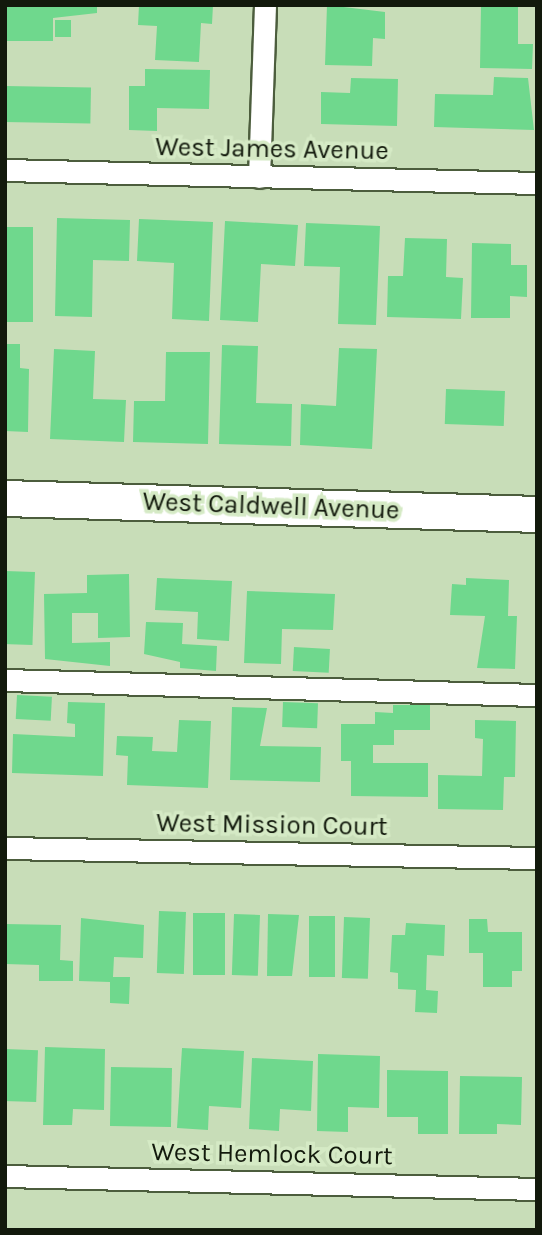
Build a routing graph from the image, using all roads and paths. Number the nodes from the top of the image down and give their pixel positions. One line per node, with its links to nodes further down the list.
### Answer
1 (265, 5): 3 (street)
2 (5, 170): 3 (street, West James Avenue)
3 (259, 177): 4 (street, West James Avenue)
4 (537, 183)
5 (5, 498): 6 (main road, West Caldwell Avenue)
6 (537, 514)
7 (5, 680): 8 (street)
8 (537, 695)
9 (5, 848): 10 (street, West Mission Court)
10 (537, 858)
11 (5, 1175): 12 (street, West Hemlock Court)
12 (537, 1189)

